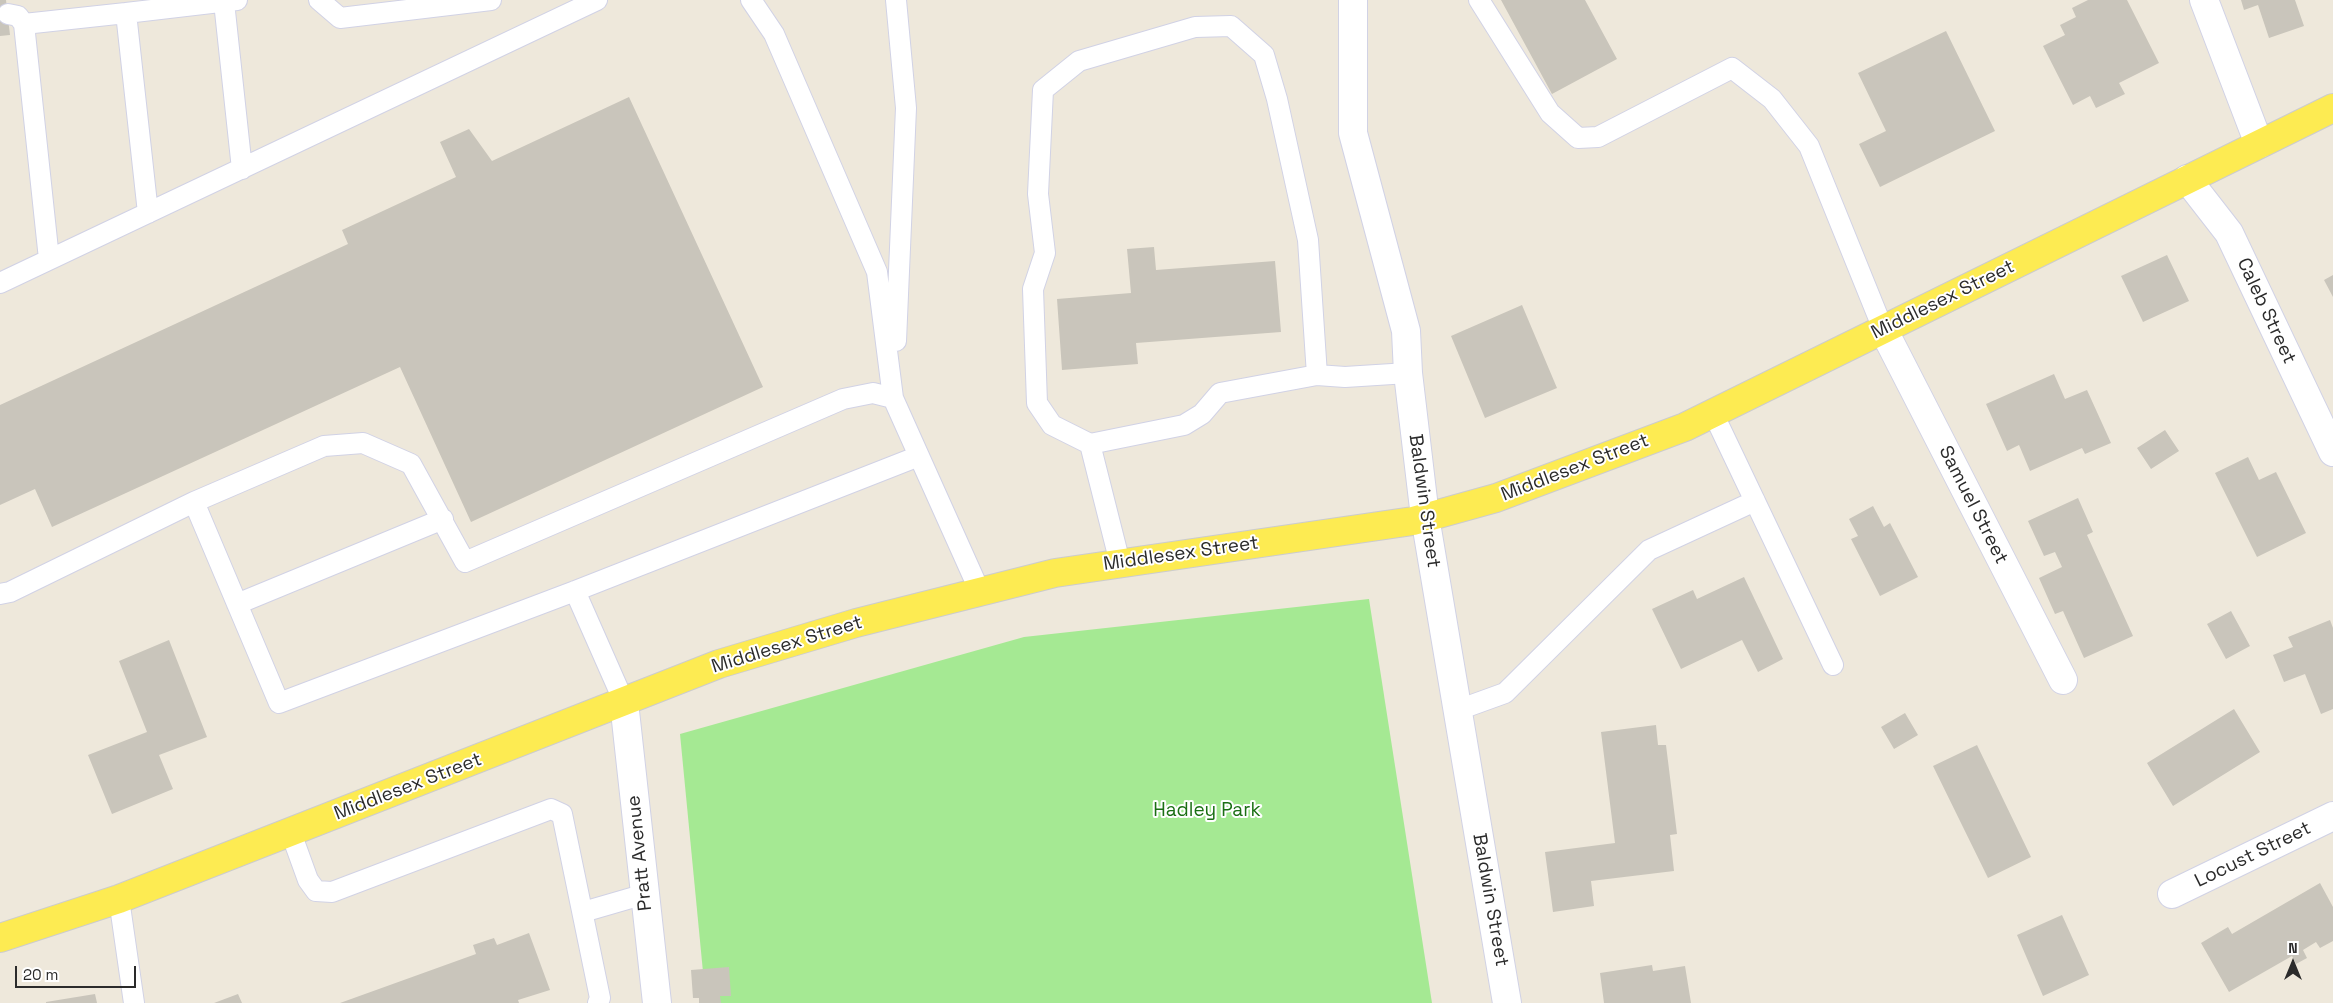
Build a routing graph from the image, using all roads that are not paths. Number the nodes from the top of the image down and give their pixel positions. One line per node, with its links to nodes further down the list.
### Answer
1 (319, 0): 2 (lane)
2 (491, 0)
3 (597, 0): 13 (lane)
4 (751, 0): 21 (lane)
5 (896, 0): 21 (lane)
6 (1353, 0): 19 (street, Baldwin Street)
7 (1479, 0): 18 (lane)
8 (2204, 0): 12 (street)
9 (230, 1): 10 (lane); 13 (lane)
10 (126, 13): 15 (lane); 16 (lane)
11 (2333, 108): 12 (main road, Middlesex Street)
12 (2259, 144): 14 (main road, Middlesex Street)
13 (242, 169): 15 (lane)
14 (2187, 179): 18 (main road, Middlesex Street); 24 (street, Caleb Street)
15 (148, 213): 16 (lane)
16 (50, 259): 17 (lane)
17 (0, 283)
18 (1883, 329): 22 (main road, Middlesex Street); 36 (street, Samuel Street)
19 (1408, 373): 20 (lane); 28 (street, Baldwin Street)
20 (1317, 375): 23 (lane); 23 (lane)
21 (893, 398): 25 (lane); 29 (lane)
22 (1712, 413): 26 (lane); 28 (main road, Middlesex Street)
23 (1090, 444): 30 (lane)
24 (2333, 452)
25 (919, 456): 31 (lane); 32 (lane)
26 (1755, 501): 35 (lane); 38 (lane)
27 (194, 502): 29 (lane); 33 (lane); 34 (lane)
28 (1425, 517): 30 (main road, Middlesex Street); 38 (street, Baldwin Street)
29 (443, 519): 34 (lane)
30 (1120, 563): 32 (main road, Middlesex Street)
31 (575, 591): 34 (lane); 37 (lane)
32 (980, 592): 37 (main road, Middlesex Street)
33 (0, 594)
34 (237, 604)
35 (1834, 665)
36 (2063, 680)
37 (624, 702): 40 (main road, Middlesex Street); 41 (street, Pratt Avenue)
38 (1458, 710): 49 (street, Baldwin Street)
39 (2333, 816): 42 (street, Locust Street)
40 (291, 833): 43 (main road, Middlesex Street); 44 (lane)
41 (645, 894): 44 (lane); 48 (street, Pratt Avenue)
42 (2172, 894)
43 (119, 899): 45 (main road, Middlesex Street); 46 (lane)
44 (583, 912): 47 (lane)
45 (0, 938)
46 (134, 1003)
47 (598, 1003)
48 (657, 1003)
49 (1507, 1003)

